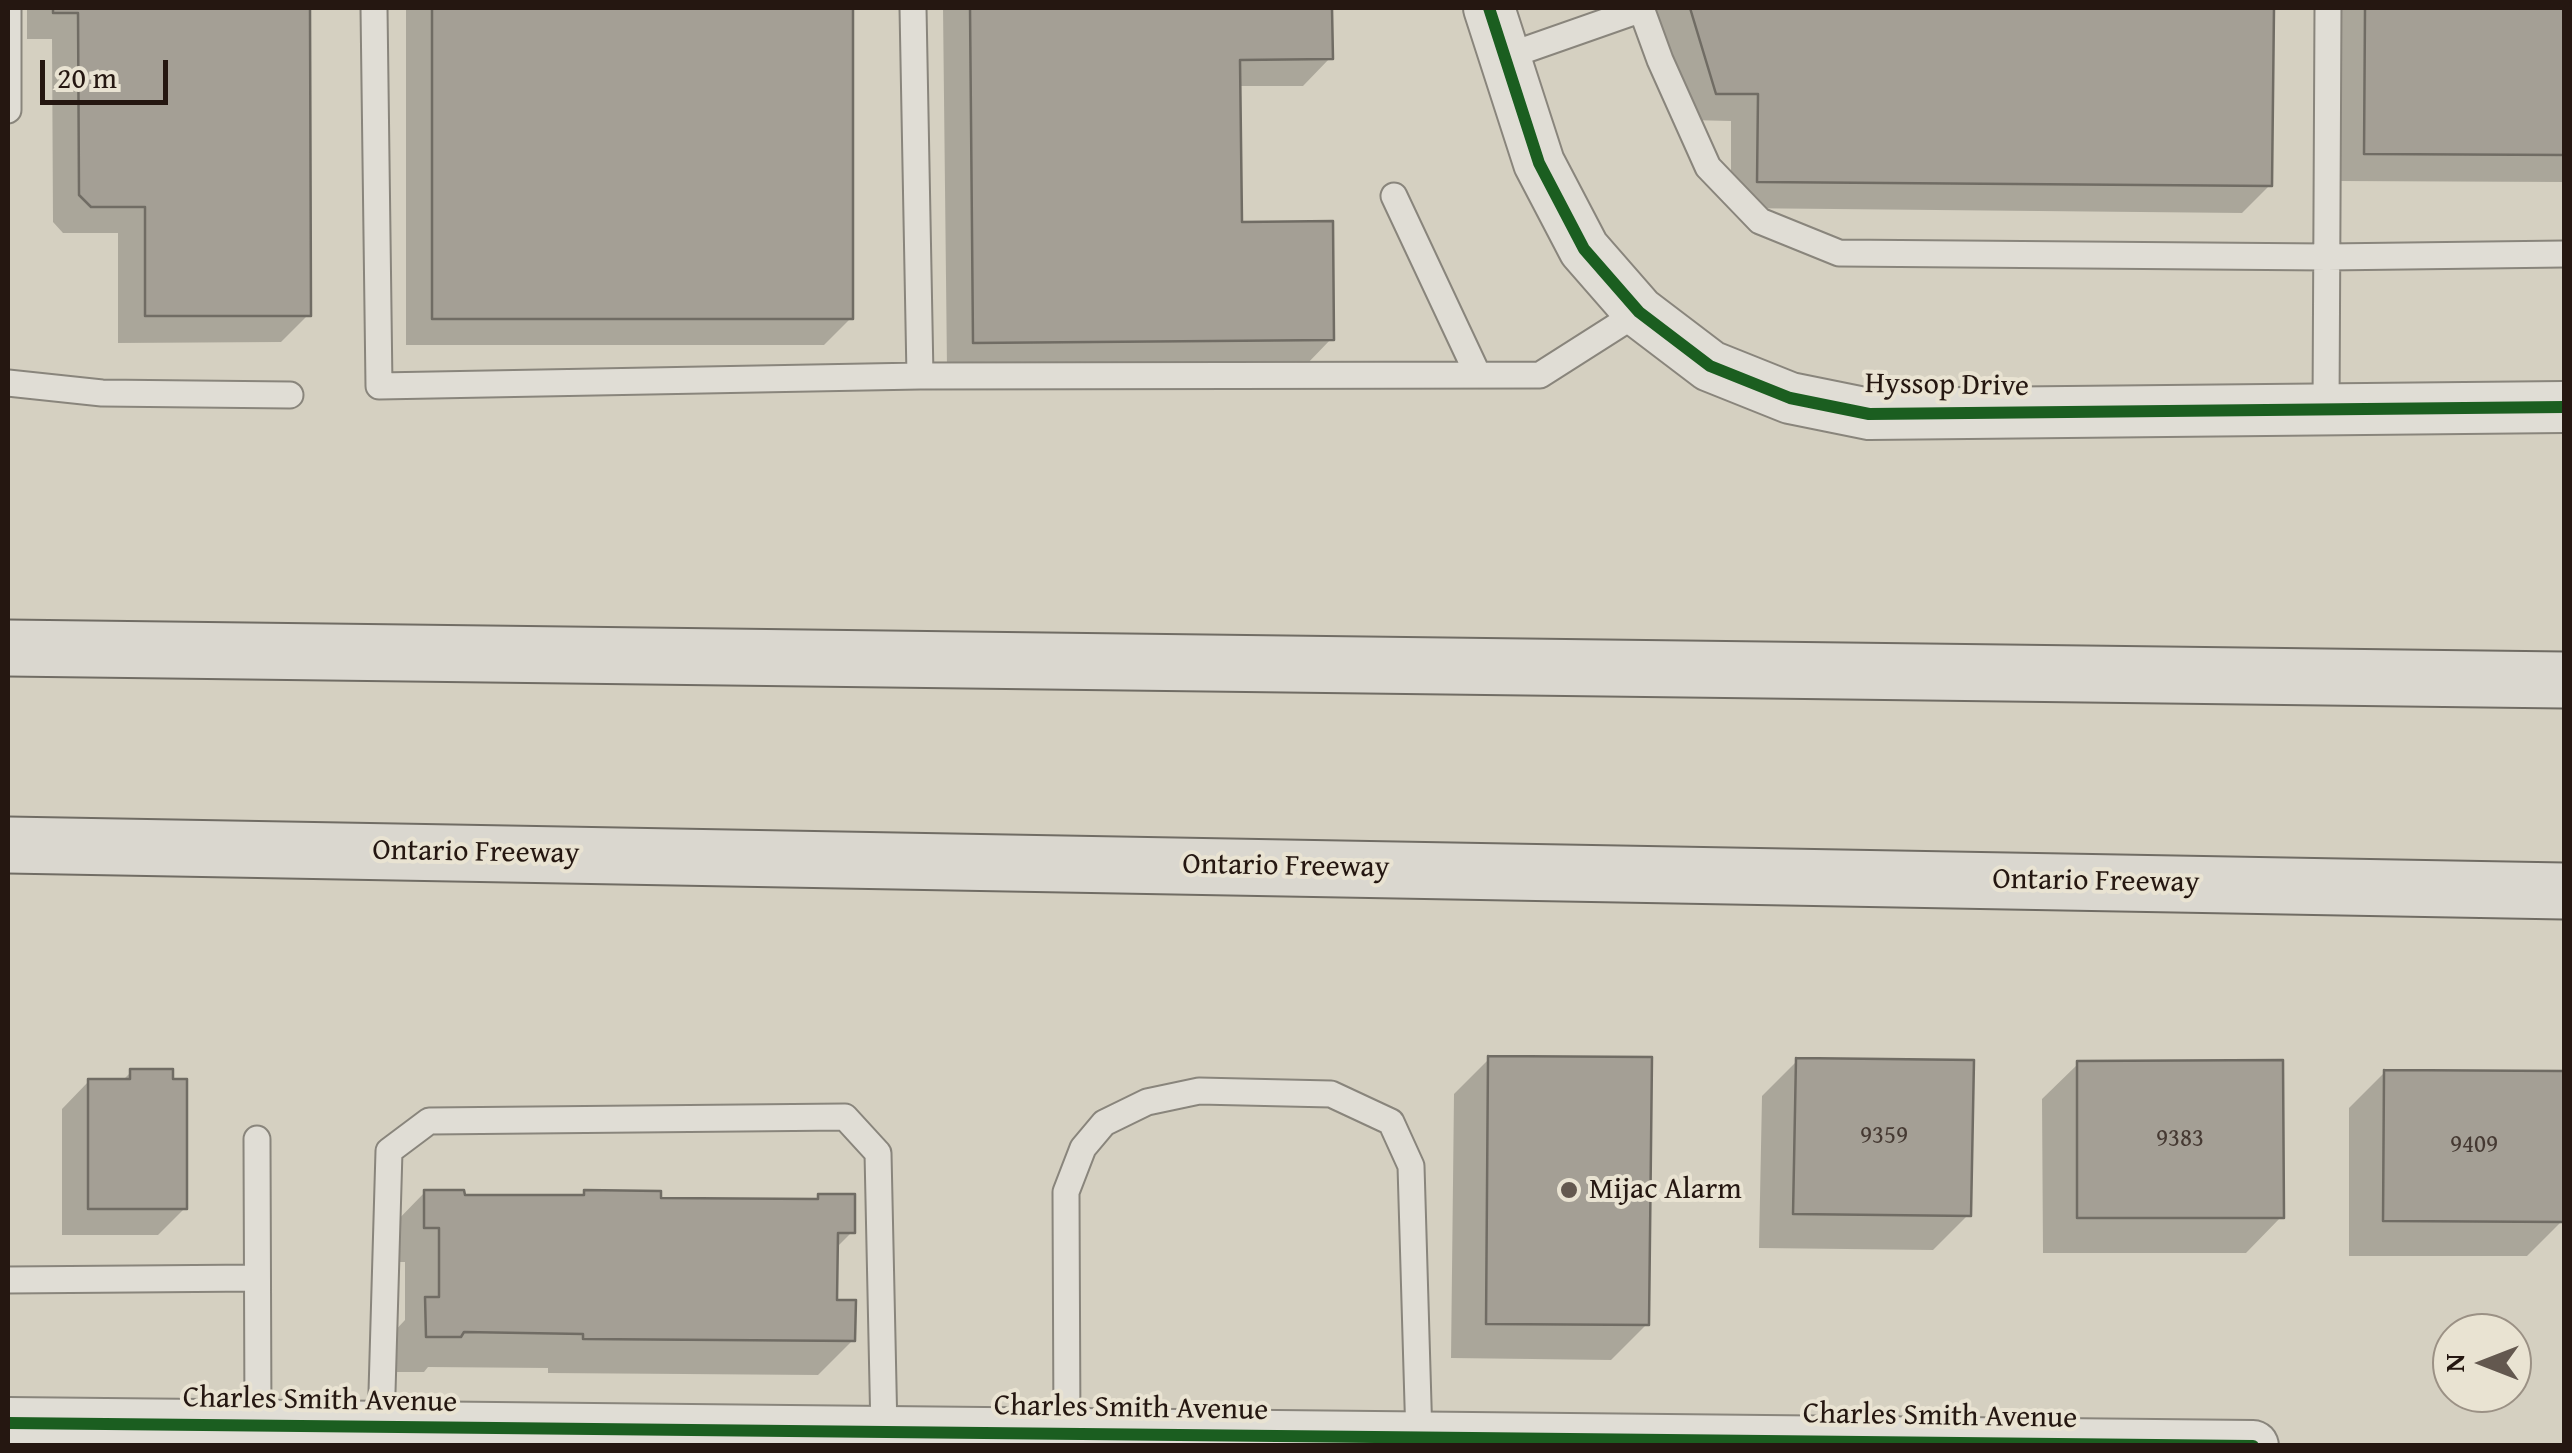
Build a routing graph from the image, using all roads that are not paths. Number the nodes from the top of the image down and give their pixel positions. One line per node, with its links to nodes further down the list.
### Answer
1 (8, 8): 8 (lane)
2 (374, 8): 14 (lane)
3 (913, 8): 14 (lane)
4 (1489, 8): 7 (street, Hyssop Drive)
5 (1642, 8): 7 (lane); 11 (lane)
6 (2328, 8): 11 (lane)
7 (1505, 57): 12 (street, Hyssop Drive)
8 (8, 110)
9 (1394, 196): 13 (lane)
10 (2564, 254): 11 (lane)
11 (2327, 257): 18 (lane)
12 (1639, 312): 13 (lane); 18 (street, Hyssop Drive)
13 (1478, 375): 14 (lane)
14 (920, 376)
15 (8, 382): 16 (lane)
16 (290, 395)
17 (2564, 408): 18 (street, Hyssop Drive)
18 (2326, 410)
19 (8, 648): 20 (highway)
20 (2564, 680)
21 (8, 845): 22 (highway, Ontario Freeway)
22 (2564, 891)
23 (257, 1140): 24 (lane)
24 (256, 1278): 25 (lane); 28 (lane)
25 (8, 1280)
26 (8, 1422): 28 (street, Charles Smith Avenue)
27 (381, 1426): 28 (street, Charles Smith Avenue); 29 (street, Charles Smith Avenue); 29 (lane)
28 (245, 1432)
29 (884, 1432): 30 (street, Charles Smith Avenue)
30 (1067, 1434): 31 (street, Charles Smith Avenue); 31 (lane)
31 (1418, 1438): 32 (street, Charles Smith Avenue)
32 (1900, 1444): 33 (street, Charles Smith Avenue)
33 (2253, 1446)

